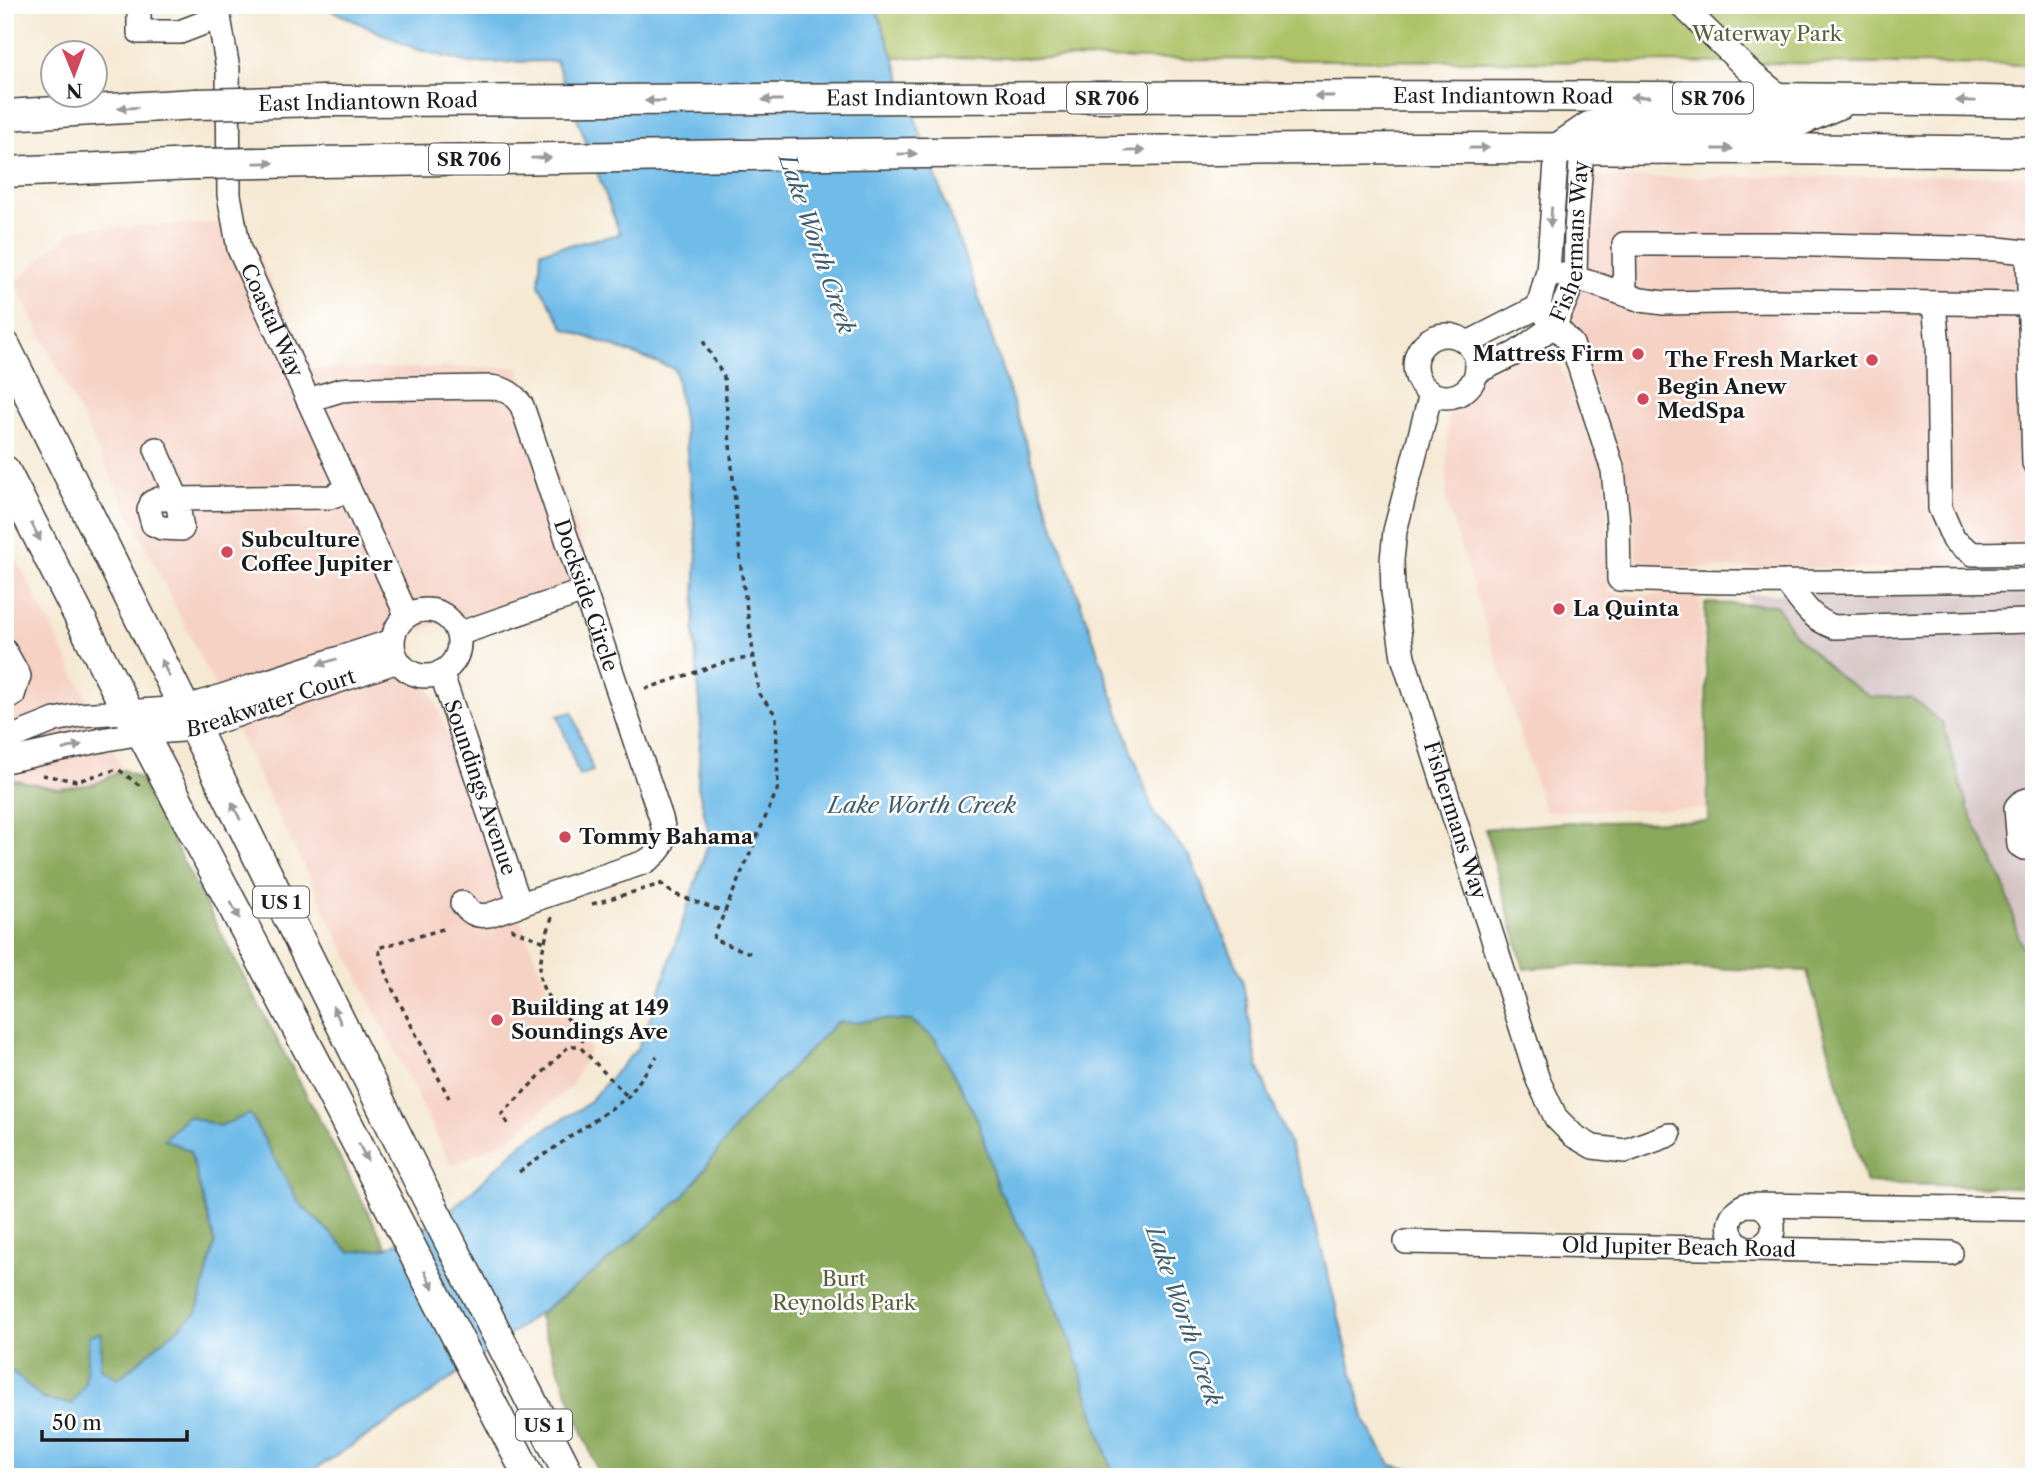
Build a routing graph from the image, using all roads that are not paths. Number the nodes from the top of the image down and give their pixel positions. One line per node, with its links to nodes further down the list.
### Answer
1 (139, 5): 3 (street)
2 (1681, 5): 4 (street)
3 (216, 11): 25 (street, Coastal Way)
4 (1783, 98): 5 (main road, East Indiantown Road / SR 706); 7 (main road, East Indiantown Road / SR 706, one-way to 7, bridge)
5 (1850, 99): 6 (main road, East Indiantown Road / SR 706, one-way to 5); 8 (main road)
6 (2034, 102)
7 (5, 115)
8 (1569, 149): 9 (main road, SR 706, one-way to 9); 10 (main road, SR 706, one-way to 8, bridge); 14 (street, Fishermans Way, one-way to 14); 15 (street, Fishermans Way)
9 (2034, 152)
10 (37, 171): 11 (main road, SR 706); 12 (main road)
11 (5, 172)
12 (5, 189)
13 (2031, 252): 16 (street); 18 (street)
14 (1548, 271): 15 (street); 19 (street, Fishermans Way)
15 (1575, 278): 16 (street); 20 (street, Fishermans Way)
16 (1625, 294): 17 (street)
17 (1934, 304): 18 (street); 30 (street)
18 (2029, 304): 27 (street)
19 (1538, 307): 20 (street); 21 (street, Fishermans Way)
20 (1555, 325): 23 (street, Fishermans Way); 32 (street)
21 (1468, 343): 23 (street); 24 (street)
22 (5, 346): 41 (main road, US 1, one-way to 22)
23 (1477, 372): 24 (street, Fishermans Way)
24 (1431, 393): 49 (street, Fishermans Way)
25 (309, 400): 29 (street, Coastal Way); 33 (street, Dockside Circle)
26 (156, 449): 29 (street)
27 (2034, 463)
28 (5, 471): 42 (main road, US 1, one-way to 42)
29 (349, 489): 34 (street, Coastal Way)
30 (2034, 554)
31 (2034, 580): 32 (street)
32 (1782, 582): 35 (street)
33 (584, 591): 36 (street); 48 (street, Dockside Circle)
34 (407, 616): 36 (street); 38 (street)
35 (2031, 624)
36 (458, 634): 39 (street)
37 (5, 651): 40 (street)
38 (395, 651): 39 (street); 41 (street, Breakwater Court)
39 (441, 672): 48 (street, Soundings Avenue)
40 (5, 699)
41 (190, 719): 42 (street, Breakwater Court); 56 (main road, US 1, one-way to 41)
42 (135, 722): 43 (street); 44 (street, one-way to 42); 55 (main road, US 1, one-way to 55)
43 (5, 740)
44 (5, 761)
45 (2034, 799): 46 (street)
46 (2034, 848)
47 (462, 903): 48 (street)
48 (520, 905)
49 (1670, 1135)
50 (1760, 1206): 51 (street, Old Jupiter Beach Road); 53 (street); 53 (street)
51 (2034, 1209)
52 (1406, 1242): 53 (street, Old Jupiter Beach Road)
53 (1753, 1248): 54 (street, Old Jupiter Beach Road)
54 (1951, 1253)
55 (528, 1477)
56 (570, 1477)

